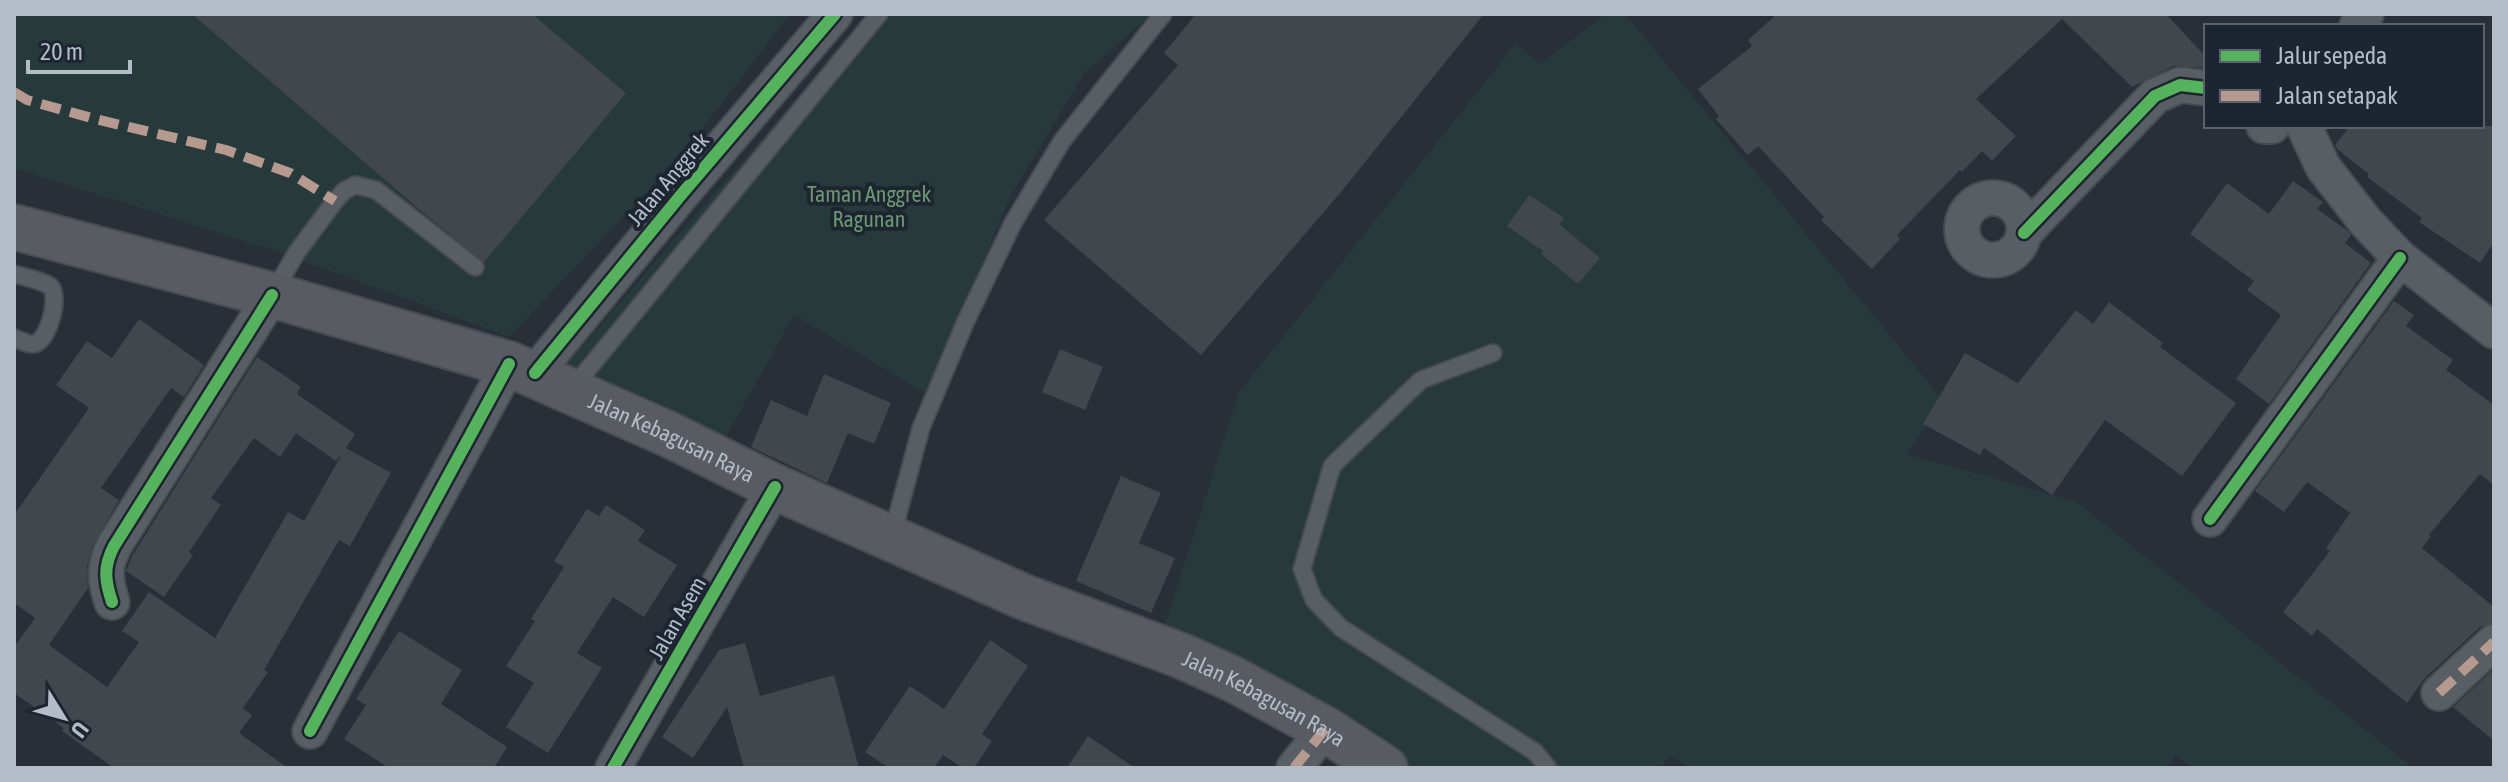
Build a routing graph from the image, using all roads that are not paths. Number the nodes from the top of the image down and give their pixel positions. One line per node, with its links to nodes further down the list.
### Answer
1 (835, 14): 15 (street, Jalan Anggrek)
2 (879, 14): 15 (lane)
3 (1163, 14): 18 (lane)
4 (2204, 88): 7 (street)
5 (2305, 128): 8 (street)
6 (14, 227): 11 (main road, Jalan Kebagusan Raya)
7 (2024, 233)
8 (2400, 258): 12 (street); 17 (street)
9 (475, 267): 11 (lane)
10 (14, 274): 13 (lane)
11 (272, 295): 15 (main road, Jalan Kebagusan Raya); 19 (street)
12 (2494, 331)
13 (14, 338)
14 (1493, 353): 27 (lane)
15 (538, 376): 16 (main road, Jalan Kebagusan Raya); 23 (street, Jalan Anggrek)
16 (775, 487): 18 (main road, Jalan Kebagusan Raya); 24 (street, Jalan Asem)
17 (2210, 519)
18 (891, 538): 22 (main road, Jalan Kebagusan Raya)
19 (112, 602)
20 (2494, 642): 21 (street)
21 (2439, 693)
22 (1325, 729): 25 (street); 26 (main road, Jalan Kebagusan Raya)
23 (310, 731)
24 (613, 768)
25 (1294, 768)
26 (1385, 768)
27 (1548, 768)

